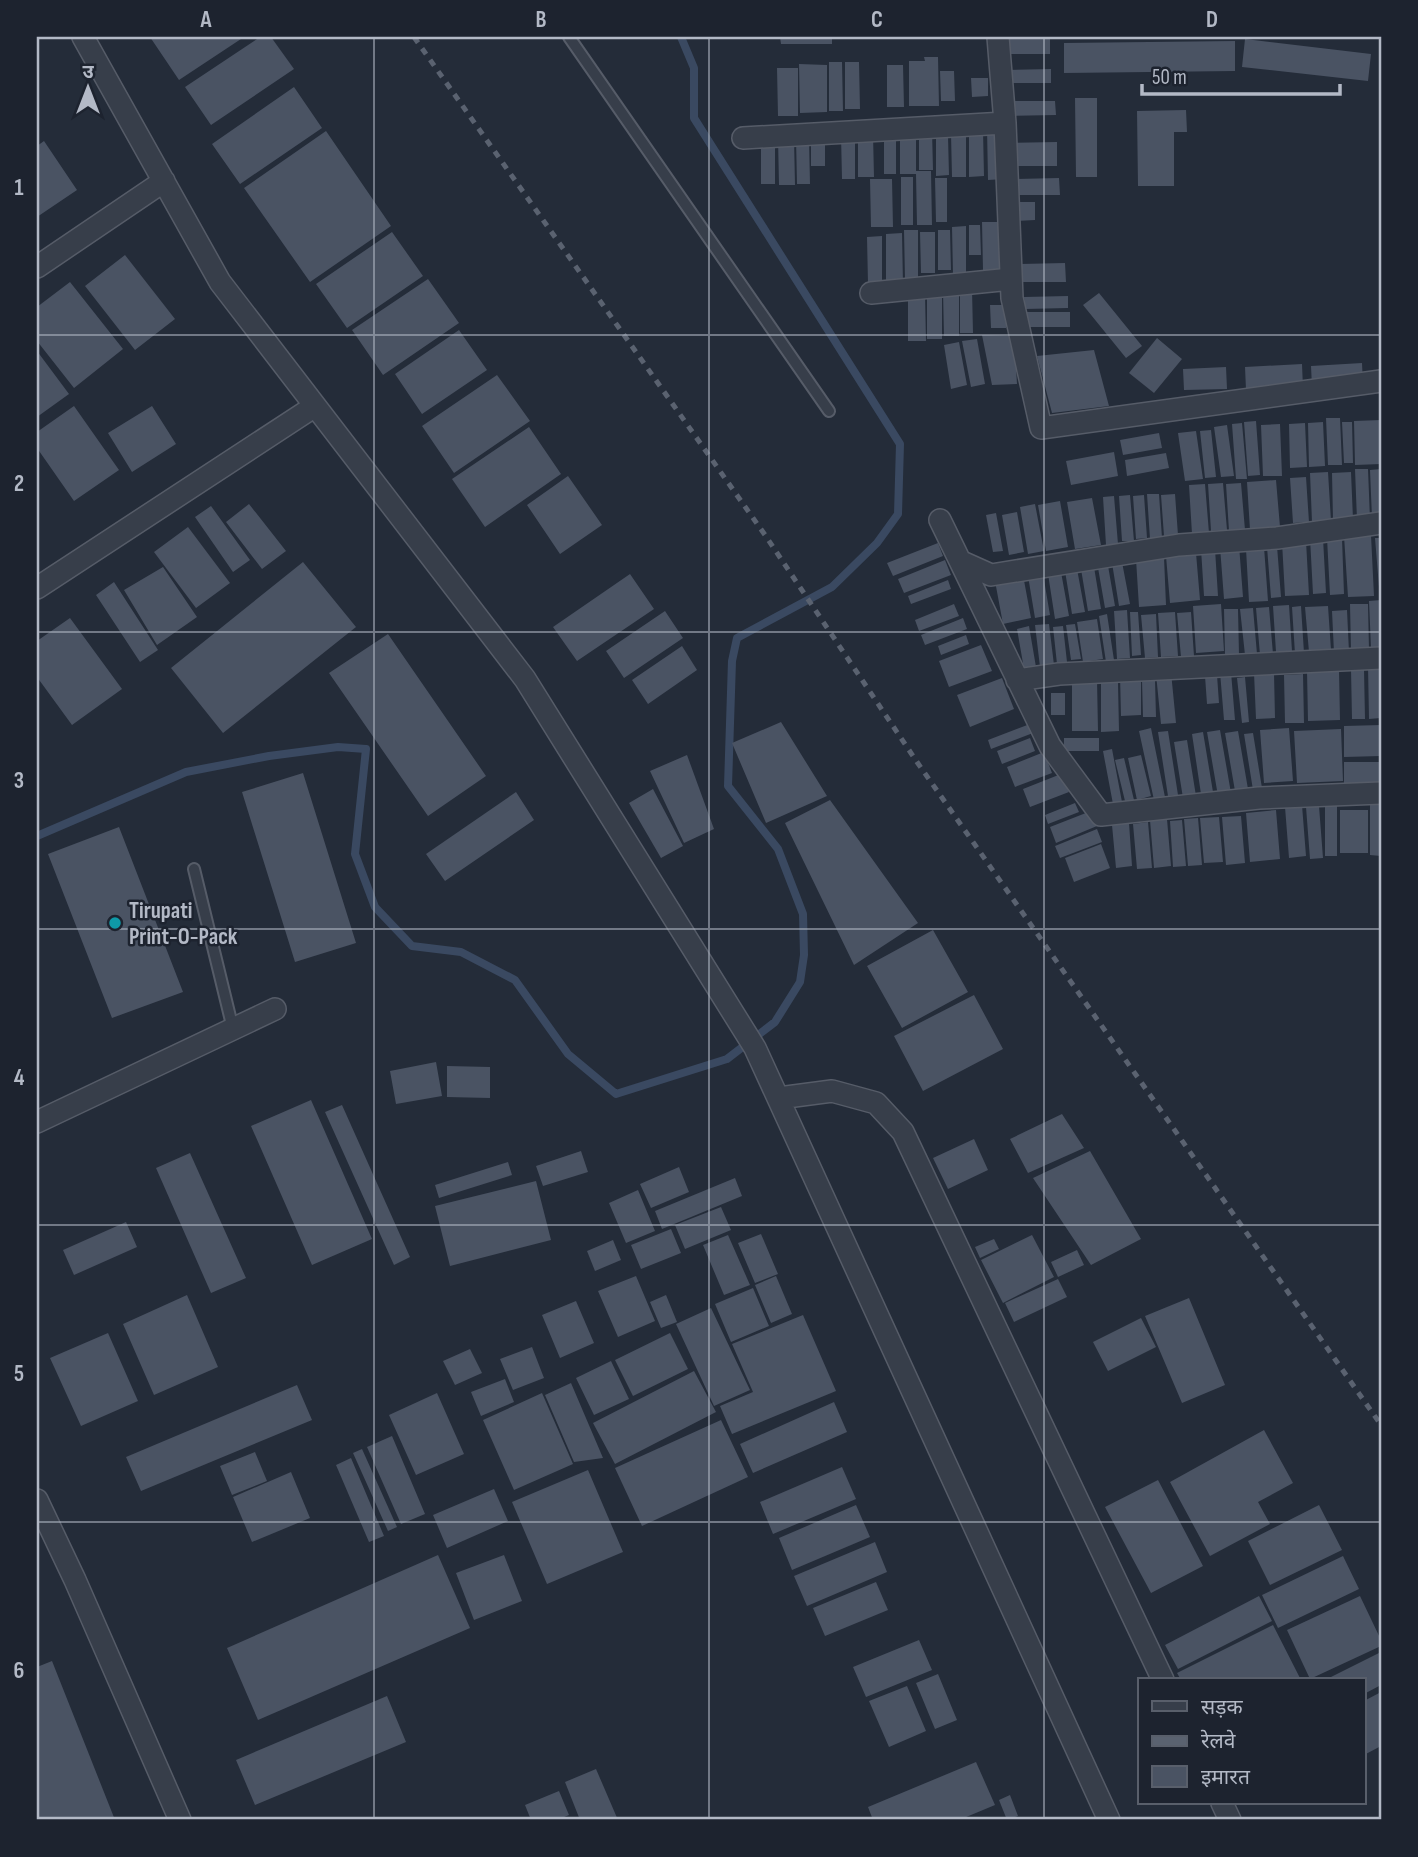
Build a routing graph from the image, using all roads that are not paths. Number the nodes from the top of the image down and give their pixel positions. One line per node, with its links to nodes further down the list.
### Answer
1 (82, 37): 6 (street)
2 (569, 37): 12 (lane)
3 (999, 37): 4 (street)
4 (1005, 123): 5 (street); 8 (street)
5 (743, 138)
6 (164, 181): 7 (street); 11 (street)
7 (37, 267)
8 (1011, 279): 9 (street); 10 (street)
9 (872, 293)
10 (1381, 381)
11 (315, 406): 16 (street); 23 (street)
12 (829, 411)
13 (940, 520): 15 (street)
14 (1381, 523): 15 (street)
15 (962, 562): 18 (street)
16 (37, 588)
17 (1381, 658): 18 (street)
18 (1017, 680): 19 (street)
19 (1381, 793)
20 (194, 869): 22 (lane)
21 (275, 1009): 22 (street)
22 (233, 1028): 24 (street)
23 (779, 1098): 26 (street); 29 (street)
24 (37, 1122)
25 (37, 1500): 28 (street)
26 (1162, 1678)
27 (1222, 1804): 30 (street)
28 (180, 1820)
29 (1109, 1820)
30 (1230, 1820)

